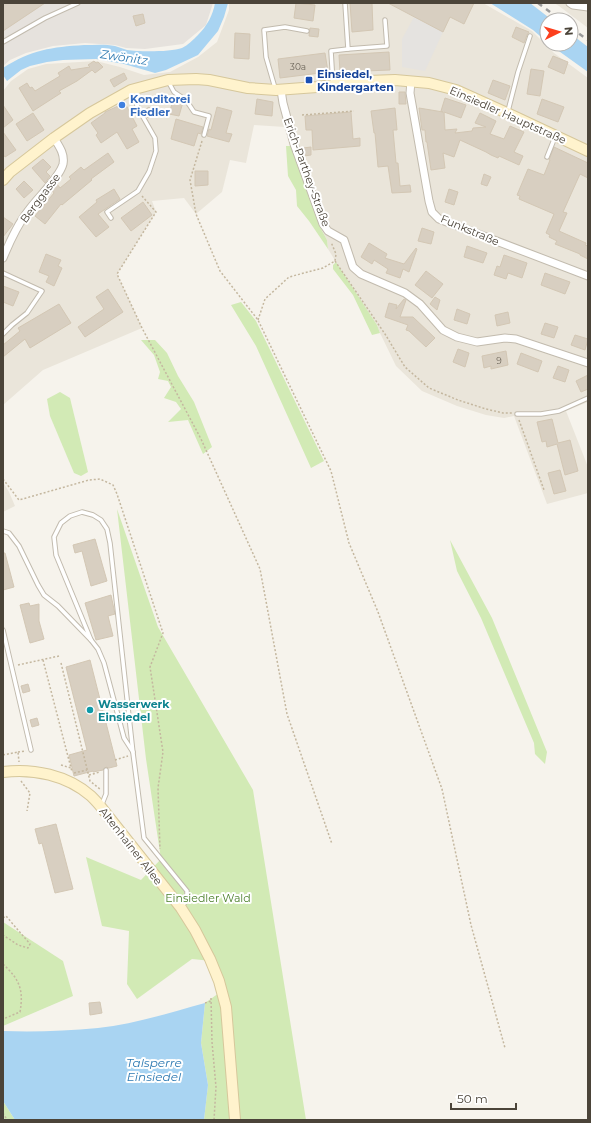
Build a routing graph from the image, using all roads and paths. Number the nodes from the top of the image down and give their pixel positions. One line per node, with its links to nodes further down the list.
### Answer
1 (78, 3): 8 (lane)
2 (345, 3): 9 (lane)
3 (570, 3): 4 (street)
4 (588, 7)
5 (385, 20): 9 (lane)
6 (307, 31): 14 (lane)
7 (530, 36): 16 (lane)
8 (3, 42)
9 (348, 49): 12 (lane)
10 (168, 80): 13 (main road, Einsiedler Hauptstraße); 14 (main road, Einsiedler Hauptstraße); 18 (lane)
11 (412, 81): 12 (main road, Einsiedler Hauptstraße); 16 (main road, Einsiedler Hauptstraße); 30 (street, Funkstraße)
12 (333, 86): 14 (main road, Einsiedler Hauptstraße)
13 (131, 90): 20 (main road, Einsiedler Hauptstraße); 24 (lane)
14 (278, 90): 26 (street, Erich-Parthey-Straße)
15 (354, 111): 17 (path)
16 (507, 113): 19 (main road, Einsiedler Hauptstraße)
17 (302, 115)
18 (204, 135): 31 (path)
19 (556, 136): 21 (main road, Einsiedler Hauptstraße); 22 (lane)
20 (54, 138): 23 (main road, Einsiedler Hauptstraße); 27 (street, Berggasse)
21 (588, 151)
22 (547, 157)
23 (3, 180)
24 (138, 192): 25 (lane); 61 (path)
25 (111, 218)
26 (328, 231): 28 (path); 33 (street, Erich-Parthey-Straße)
27 (3, 258)
28 (335, 261): 31 (path); 35 (path)
29 (3, 273): 32 (lane)
30 (588, 276)
31 (258, 320): 69 (path)
32 (3, 334)
33 (588, 363)
34 (588, 398): 35 (lane)
35 (517, 414): 37 (path)
36 (3, 479): 62 (path)
37 (544, 490)
38 (3, 531): 40 (lane)
39 (3, 630): 44 (lane)
40 (91, 640): 46 (lane); 46 (lane)
41 (59, 656): 42 (path)
42 (43, 660): 44 (path); 52 (path)
43 (61, 663): 53 (path)
44 (12, 666): 45 (lane)
45 (31, 750)
46 (133, 753): 62 (lane)
47 (3, 755): 50 (path)
48 (126, 757): 49 (path)
49 (116, 760)
50 (20, 762)
51 (62, 765): 52 (path)
52 (71, 768): 53 (path)
53 (87, 770): 56 (path)
54 (106, 770): 56 (path); 58 (lane)
55 (3, 772): 59 (main road, Altenhainer Allee)
56 (89, 775): 58 (path)
57 (21, 781): 60 (path)
58 (106, 794): 59 (lane)
59 (101, 807): 63 (main road, Altenhainer Allee)
60 (27, 811)
61 (332, 844)
62 (161, 859): 63 (lane)
63 (181, 908): 73 (main road, Altenhainer Allee)
64 (3, 918): 65 (path)
65 (3, 935)
66 (3, 964): 68 (path)
67 (204, 1003): 72 (path)
68 (3, 1020)
69 (505, 1048)
70 (3, 1113): 71 (path)
71 (7, 1120)
72 (214, 1120)
73 (235, 1120)

